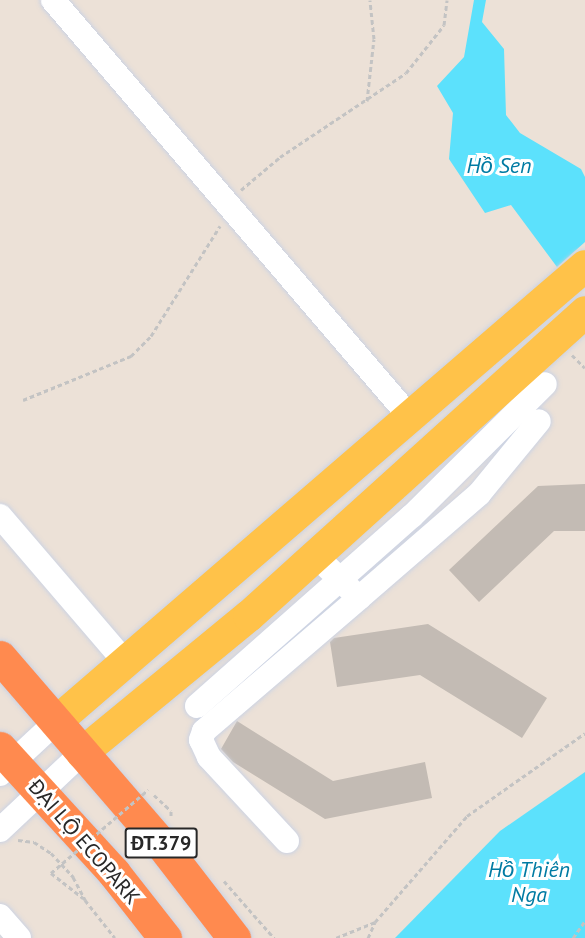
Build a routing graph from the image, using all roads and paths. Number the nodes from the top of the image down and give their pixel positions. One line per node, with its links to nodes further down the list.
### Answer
1 (53, 0): 7 (street)
2 (370, 0): 3 (path)
3 (367, 103)
4 (585, 266): 7 (main road)
5 (585, 312): 12 (main road)
6 (545, 384): 10 (street)
7 (410, 417): 16 (main road)
8 (539, 421): 11 (street)
9 (0, 516): 16 (street)
10 (404, 523): 11 (street); 13 (street)
11 (422, 543): 14 (street)
12 (316, 556): 13 (street); 22 (main road)
13 (340, 579): 14 (street); 17 (street)
14 (359, 598): 27 (street)
15 (0, 657): 18 (highway, ĐT.379)
16 (125, 663): 18 (main road)
17 (197, 706)
18 (56, 722): 22 (highway, ĐT.379); 23 (street)
19 (585, 733): 20 (path)
20 (576, 739): 21 (path); 31 (path)
21 (585, 739)
22 (82, 753): 25 (street); 35 (highway, ĐT.379)
23 (4, 761): 25 (highway, ĐẠI LỘ ECOPARK / ĐT.379)
24 (148, 790): 28 (path, bridge)
25 (41, 792): 26 (street); 34 (highway, ĐẠI LỘ ECOPARK / ĐT.379)
26 (5, 836): 28 (path)
27 (287, 841)
28 (85, 900): 33 (path)
29 (0, 916): 32 (street)
30 (585, 921): 38 (path)
31 (375, 922): 36 (path); 37 (path)
32 (19, 938)
33 (115, 938)
34 (165, 938)
35 (234, 938)
36 (336, 938)
37 (368, 938)
38 (573, 938)

